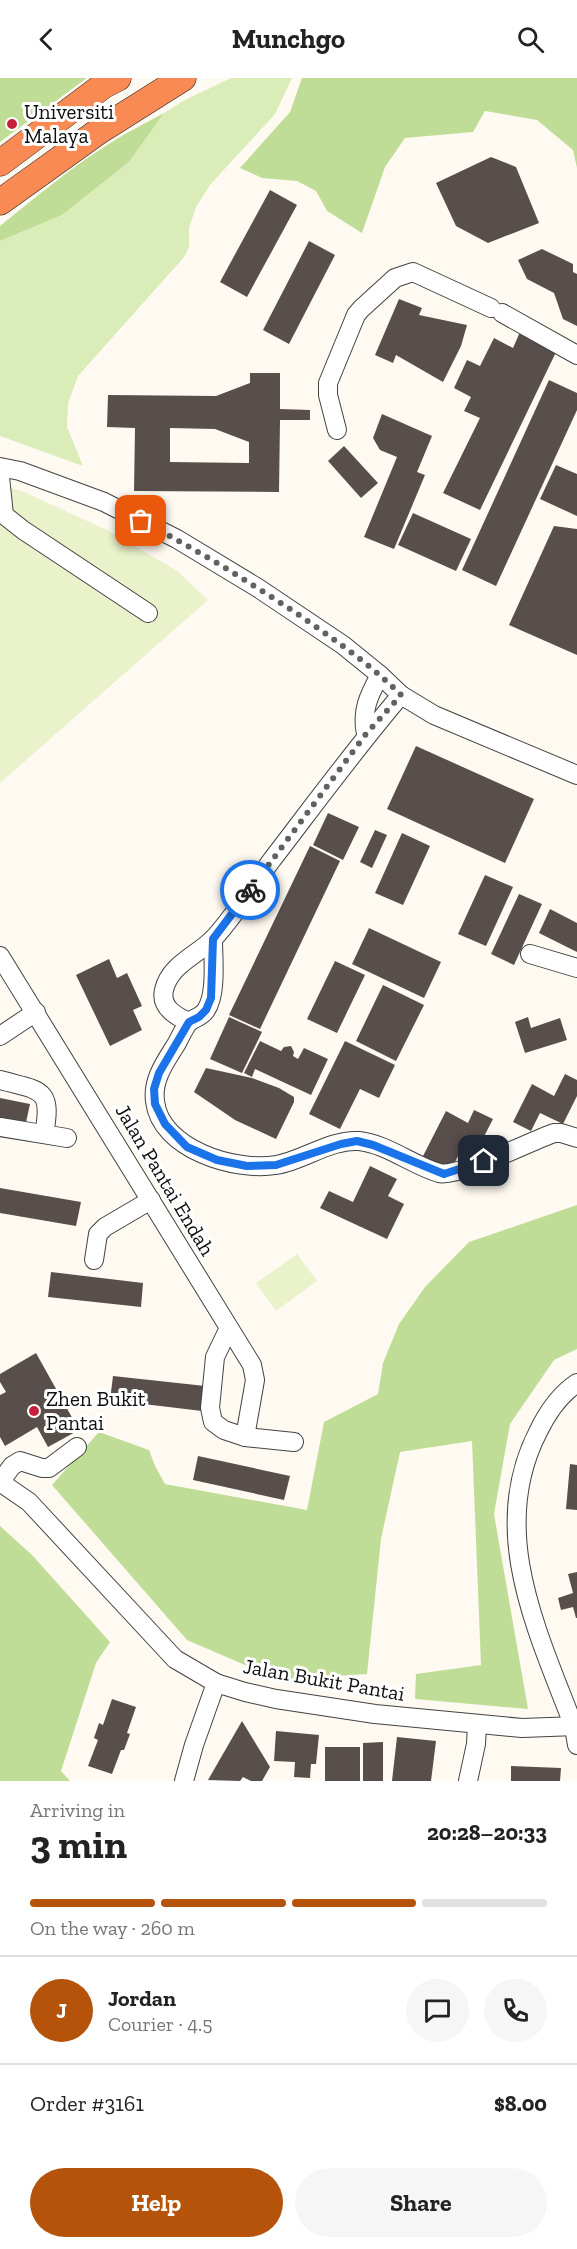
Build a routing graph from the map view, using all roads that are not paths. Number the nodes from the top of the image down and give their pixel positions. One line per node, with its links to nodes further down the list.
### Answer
1 (118, 78): 3 (highway)
2 (183, 78): 4 (highway)
3 (0, 163)
4 (0, 202)
5 (577, 355): 6 (street)
6 (337, 430)
7 (0, 467): 10 (street)
8 (0, 477): 9 (street)
9 (147, 613)
10 (380, 675): 11 (street); 12 (street)
11 (401, 695): 12 (street); 13 (street)
12 (366, 734): 14 (street)
13 (577, 775)
14 (213, 939): 19 (street); 19 (street)
15 (530, 954): 17 (street)
16 (0, 956): 18 (street, Jalan Pantai Endah)
17 (577, 968)
18 (36, 1012): 20 (street); 26 (street, Jalan Pantai Endah)
19 (189, 1022): 25 (street)
20 (0, 1036)
21 (0, 1080): 23 (street)
22 (0, 1127): 23 (street)
23 (44, 1134): 24 (street)
24 (67, 1138)
25 (577, 1138)
26 (151, 1200): 27 (street); 28 (street, Jalan Pantai Endah)
27 (94, 1260)
28 (229, 1328): 30 (street, Jalan Pantai Endah); 30 (street)
29 (577, 1383): 36 (street)
30 (245, 1437): 31 (street)
31 (294, 1442)
32 (77, 1448): 33 (street)
33 (0, 1482): 34 (street, Jalan Bukit Pantai)
34 (216, 1683): 35 (street, Jalan Bukit Pantai); 37 (street)
35 (477, 1725): 36 (street, Jalan Bukit Pantai); 38 (street)
36 (576, 1732)
37 (184, 1781)
38 (468, 1781)

